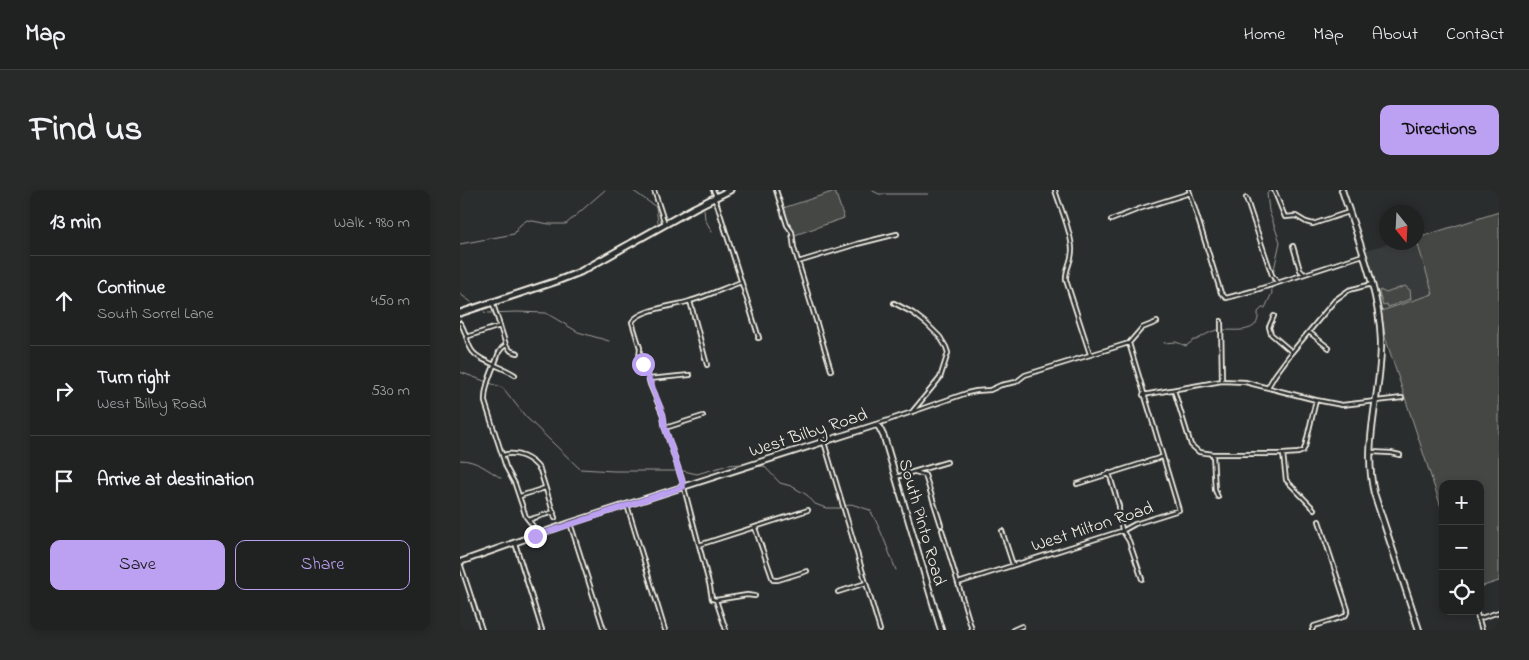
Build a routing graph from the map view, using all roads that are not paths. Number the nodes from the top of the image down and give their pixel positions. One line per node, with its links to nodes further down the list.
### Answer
1 (654, 190): 13 (street)
2 (714, 190): 9 (street)
3 (730, 190): 9 (main road)
4 (776, 190): 17 (street)
5 (1055, 190): 41 (street)
6 (1274, 190): 11 (street)
7 (1342, 190): 11 (street)
8 (1189, 192): 12 (street); 20 (street)
9 (715, 197): 13 (main road); 19 (street)
10 (1246, 198): 20 (street)
11 (1349, 212): 16 (street)
12 (1111, 220)
13 (665, 224): 23 (main road)
14 (897, 234): 17 (street)
15 (1294, 246): 18 (street)
16 (1363, 255): 18 (street); 21 (street)
17 (798, 262): 31 (street)
18 (1304, 274): 20 (street)
19 (741, 282): 22 (street); 35 (street)
20 (1278, 283)
21 (1372, 284): 33 (street); 54 (street)
22 (690, 301): 43 (street); 47 (street)
23 (492, 302): 25 (main road); 30 (street)
24 (894, 303): 55 (street)
25 (460, 313)
26 (1274, 316): 39 (street)
27 (1222, 321): 48 (street)
28 (1157, 322): 36 (street, West Bilby Road)
29 (460, 323): 34 (street)
30 (500, 326): 34 (street); 37 (street)
31 (817, 326): 32 (street); 44 (street)
32 (812, 327)
33 (1309, 332): 38 (street); 39 (street)
34 (466, 337): 42 (street)
35 (758, 338)
36 (1129, 343): 41 (street, West Bilby Road); 51 (street)
37 (506, 345): 40 (street); 42 (street)
38 (1329, 348)
39 (1292, 352): 49 (street)
40 (518, 353)
41 (1090, 354): 55 (street, West Bilby Road)
42 (495, 364): 45 (street); 63 (street)
43 (707, 365)
44 (831, 370)
45 (515, 375)
46 (690, 375): 47 (street)
47 (649, 379): 58 (street)
48 (1222, 381): 49 (street); 50 (street)
49 (1268, 387): 53 (street)
50 (1174, 390): 51 (street); 61 (street)
51 (1144, 394): 65 (street)
52 (1402, 398): 54 (street)
53 (1316, 400): 54 (street); 62 (street)
54 (1375, 401): 60 (street)
55 (912, 412): 57 (street, West Bilby Road)
56 (703, 416): 58 (street)
57 (876, 425): 59 (street, West Bilby Road); 69 (street, South Pinto Road)
58 (665, 428): 71 (street)
59 (824, 442): 71 (street, West Bilby Road); 95 (street)
60 (1369, 452): 64 (street); 114 (street)
61 (1214, 454): 62 (street); 74 (street)
62 (1283, 454): 76 (street)
63 (502, 455): 72 (street); 73 (street)
64 (1400, 455)
65 (1162, 457): 68 (street); 86 (street, West Milton Road)
66 (947, 462): 67 (street)
67 (915, 472): 69 (street); 83 (street)
68 (1109, 473): 70 (street); 86 (street)
69 (896, 477): 110 (street, South Pinto Road)
70 (1077, 484)
71 (683, 487): 75 (street, West Bilby Road); 90 (street)
72 (545, 488): 73 (street); 78 (street)
73 (520, 496): 80 (street)
74 (1218, 497)
75 (627, 506): 82 (street, West Bilby Road); 107 (street)
76 (1314, 509)
77 (808, 510): 84 (street)
78 (554, 512): 79 (street); 80 (street)
79 (555, 518)
80 (529, 520): 88 (street)
81 (1319, 521): 113 (street)
82 (570, 523): 88 (street, West Bilby Road); 106 (street)
83 (941, 525)
84 (755, 528): 90 (street); 93 (street)
85 (942, 530): 96 (street)
86 (1122, 530): 92 (street, West Milton Road); 94 (street)
87 (1002, 531): 92 (street, West Milton Road)
88 (535, 536): 89 (street, West Bilby Road)
89 (515, 543): 91 (street, West Bilby Road); 105 (street)
90 (698, 545): 99 (street)
91 (460, 562): 104 (street)
92 (1013, 565): 96 (street, West Milton Road)
93 (807, 571)
94 (1142, 579)
95 (866, 583): 97 (street); 109 (street)
96 (958, 583): 111 (street)
97 (838, 592)
98 (755, 596): 99 (street)
99 (716, 600): 108 (street)
100 (1499, 612): 102 (street)
101 (1477, 615): 102 (street)
102 (1478, 619): 115 (street)
103 (1022, 626): 112 (street)
104 (482, 630)
105 (542, 630)
106 (604, 630)
107 (665, 630)
108 (726, 630)
109 (880, 630)
110 (941, 630)
111 (972, 630)
112 (1013, 630)
113 (1312, 630)
114 (1419, 630)
115 (1482, 630)

